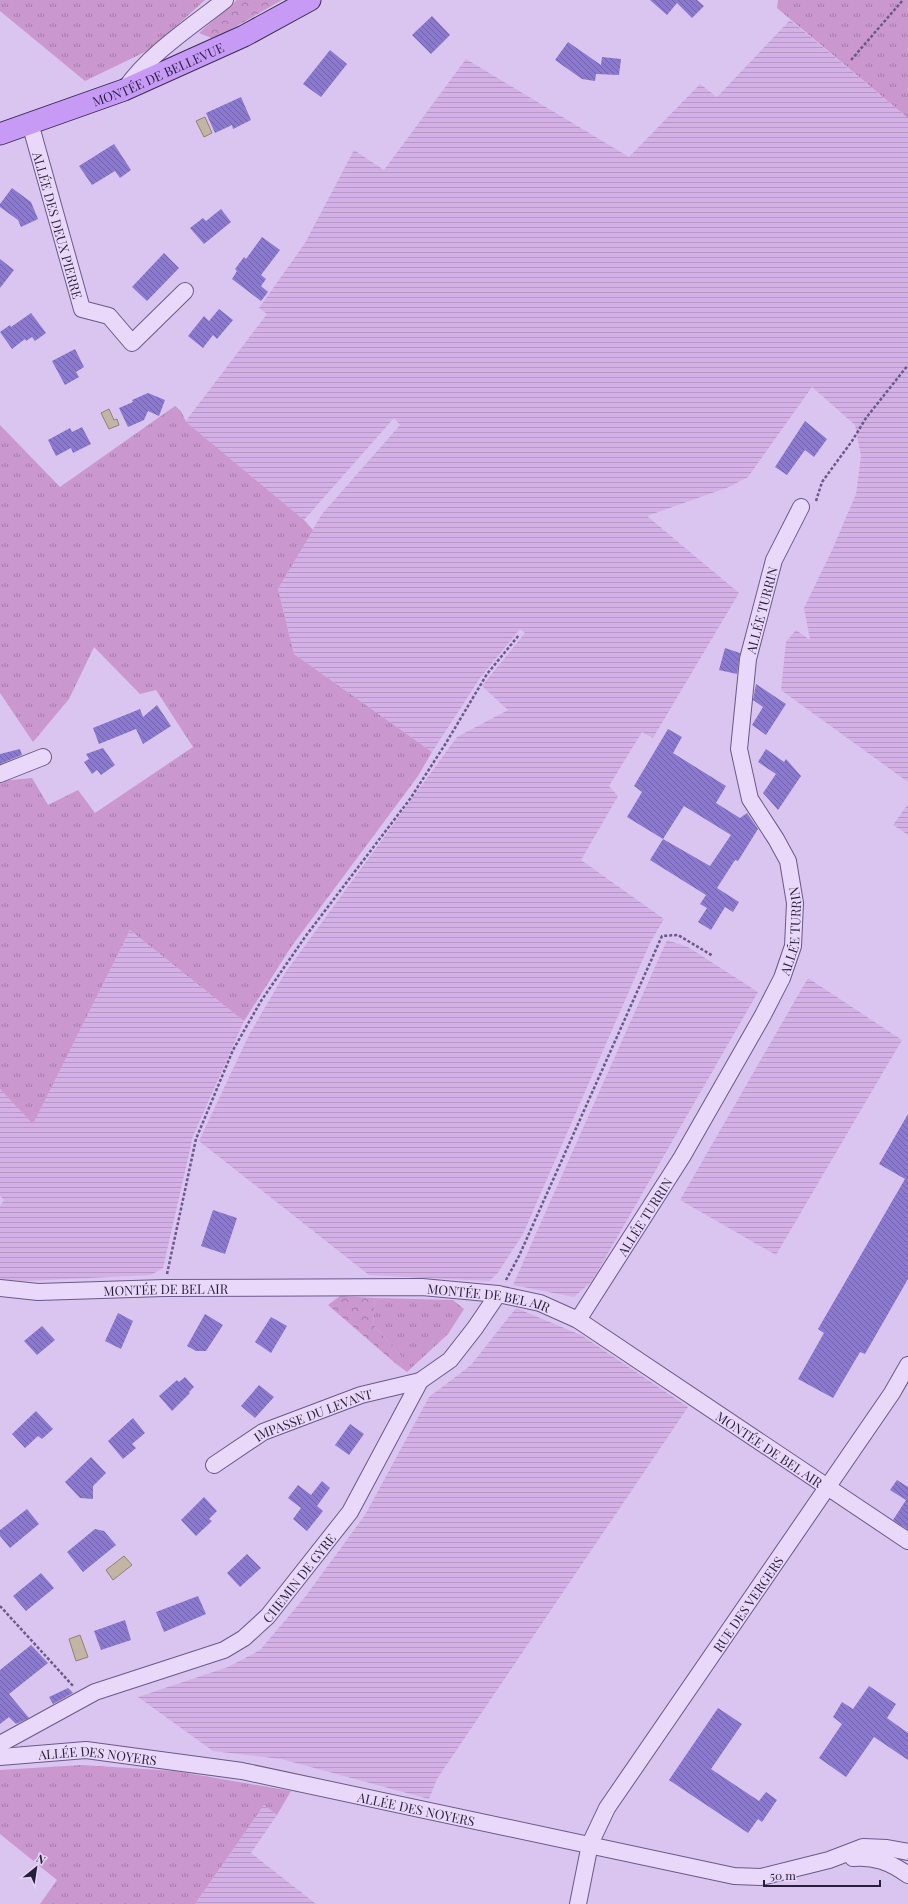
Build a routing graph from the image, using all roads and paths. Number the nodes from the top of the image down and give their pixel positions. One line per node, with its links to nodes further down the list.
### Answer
1 (225, 0): 5 (street)
2 (310, 0): 5 (main road, MONTÉE DE BELLEVUE)
3 (903, 0): 4 (path)
4 (851, 60)
5 (124, 90): 6 (main road, MONTÉE DE BELLEVUE)
6 (30, 123): 7 (main road, MONTÉE DE BELLEVUE); 8 (street, ALLÉE DES DEUX PIERRE)
7 (0, 134)
8 (185, 291)
9 (908, 365): 10 (path)
10 (808, 505): 18 (street, ALLÉE TURRIN)
11 (519, 635): 16 (path)
12 (43, 757): 13 (street)
13 (0, 774)
14 (713, 956): 17 (path)
15 (0, 1288): 16 (street, MONTÉE DE BEL AIR)
16 (164, 1288): 17 (street, MONTÉE DE BEL AIR)
17 (498, 1294): 18 (street, MONTÉE DE BEL AIR); 20 (street, CHEMIN DE GYRE)
18 (578, 1320): 22 (street, MONTÉE DE BEL AIR)
19 (908, 1365): 22 (street, RUE DES VERGERS)
20 (420, 1381): 21 (street, IMPASSE DU LEVANT); 25 (street, CHEMIN DE GYRE)
21 (214, 1465)
22 (827, 1486): 23 (street, MONTÉE DE BEL AIR); 28 (street, RUE DES VERGERS)
23 (908, 1541)
24 (0, 1606): 25 (path)
25 (84, 1698): 26 (street, CHEMIN DE GYRE)
26 (0, 1744)
27 (0, 1757): 28 (street, ALLÉE DES NOYERS)
28 (590, 1844): 30 (street, ALLÉE DES NOYERS); 32 (street, RUE DES VERGERS)
29 (908, 1852): 30 (street, ALLÉE DES NOYERS)
30 (829, 1860): 31 (street, ALLÉE DES NOYERS)
31 (908, 1875)
32 (578, 1904)

